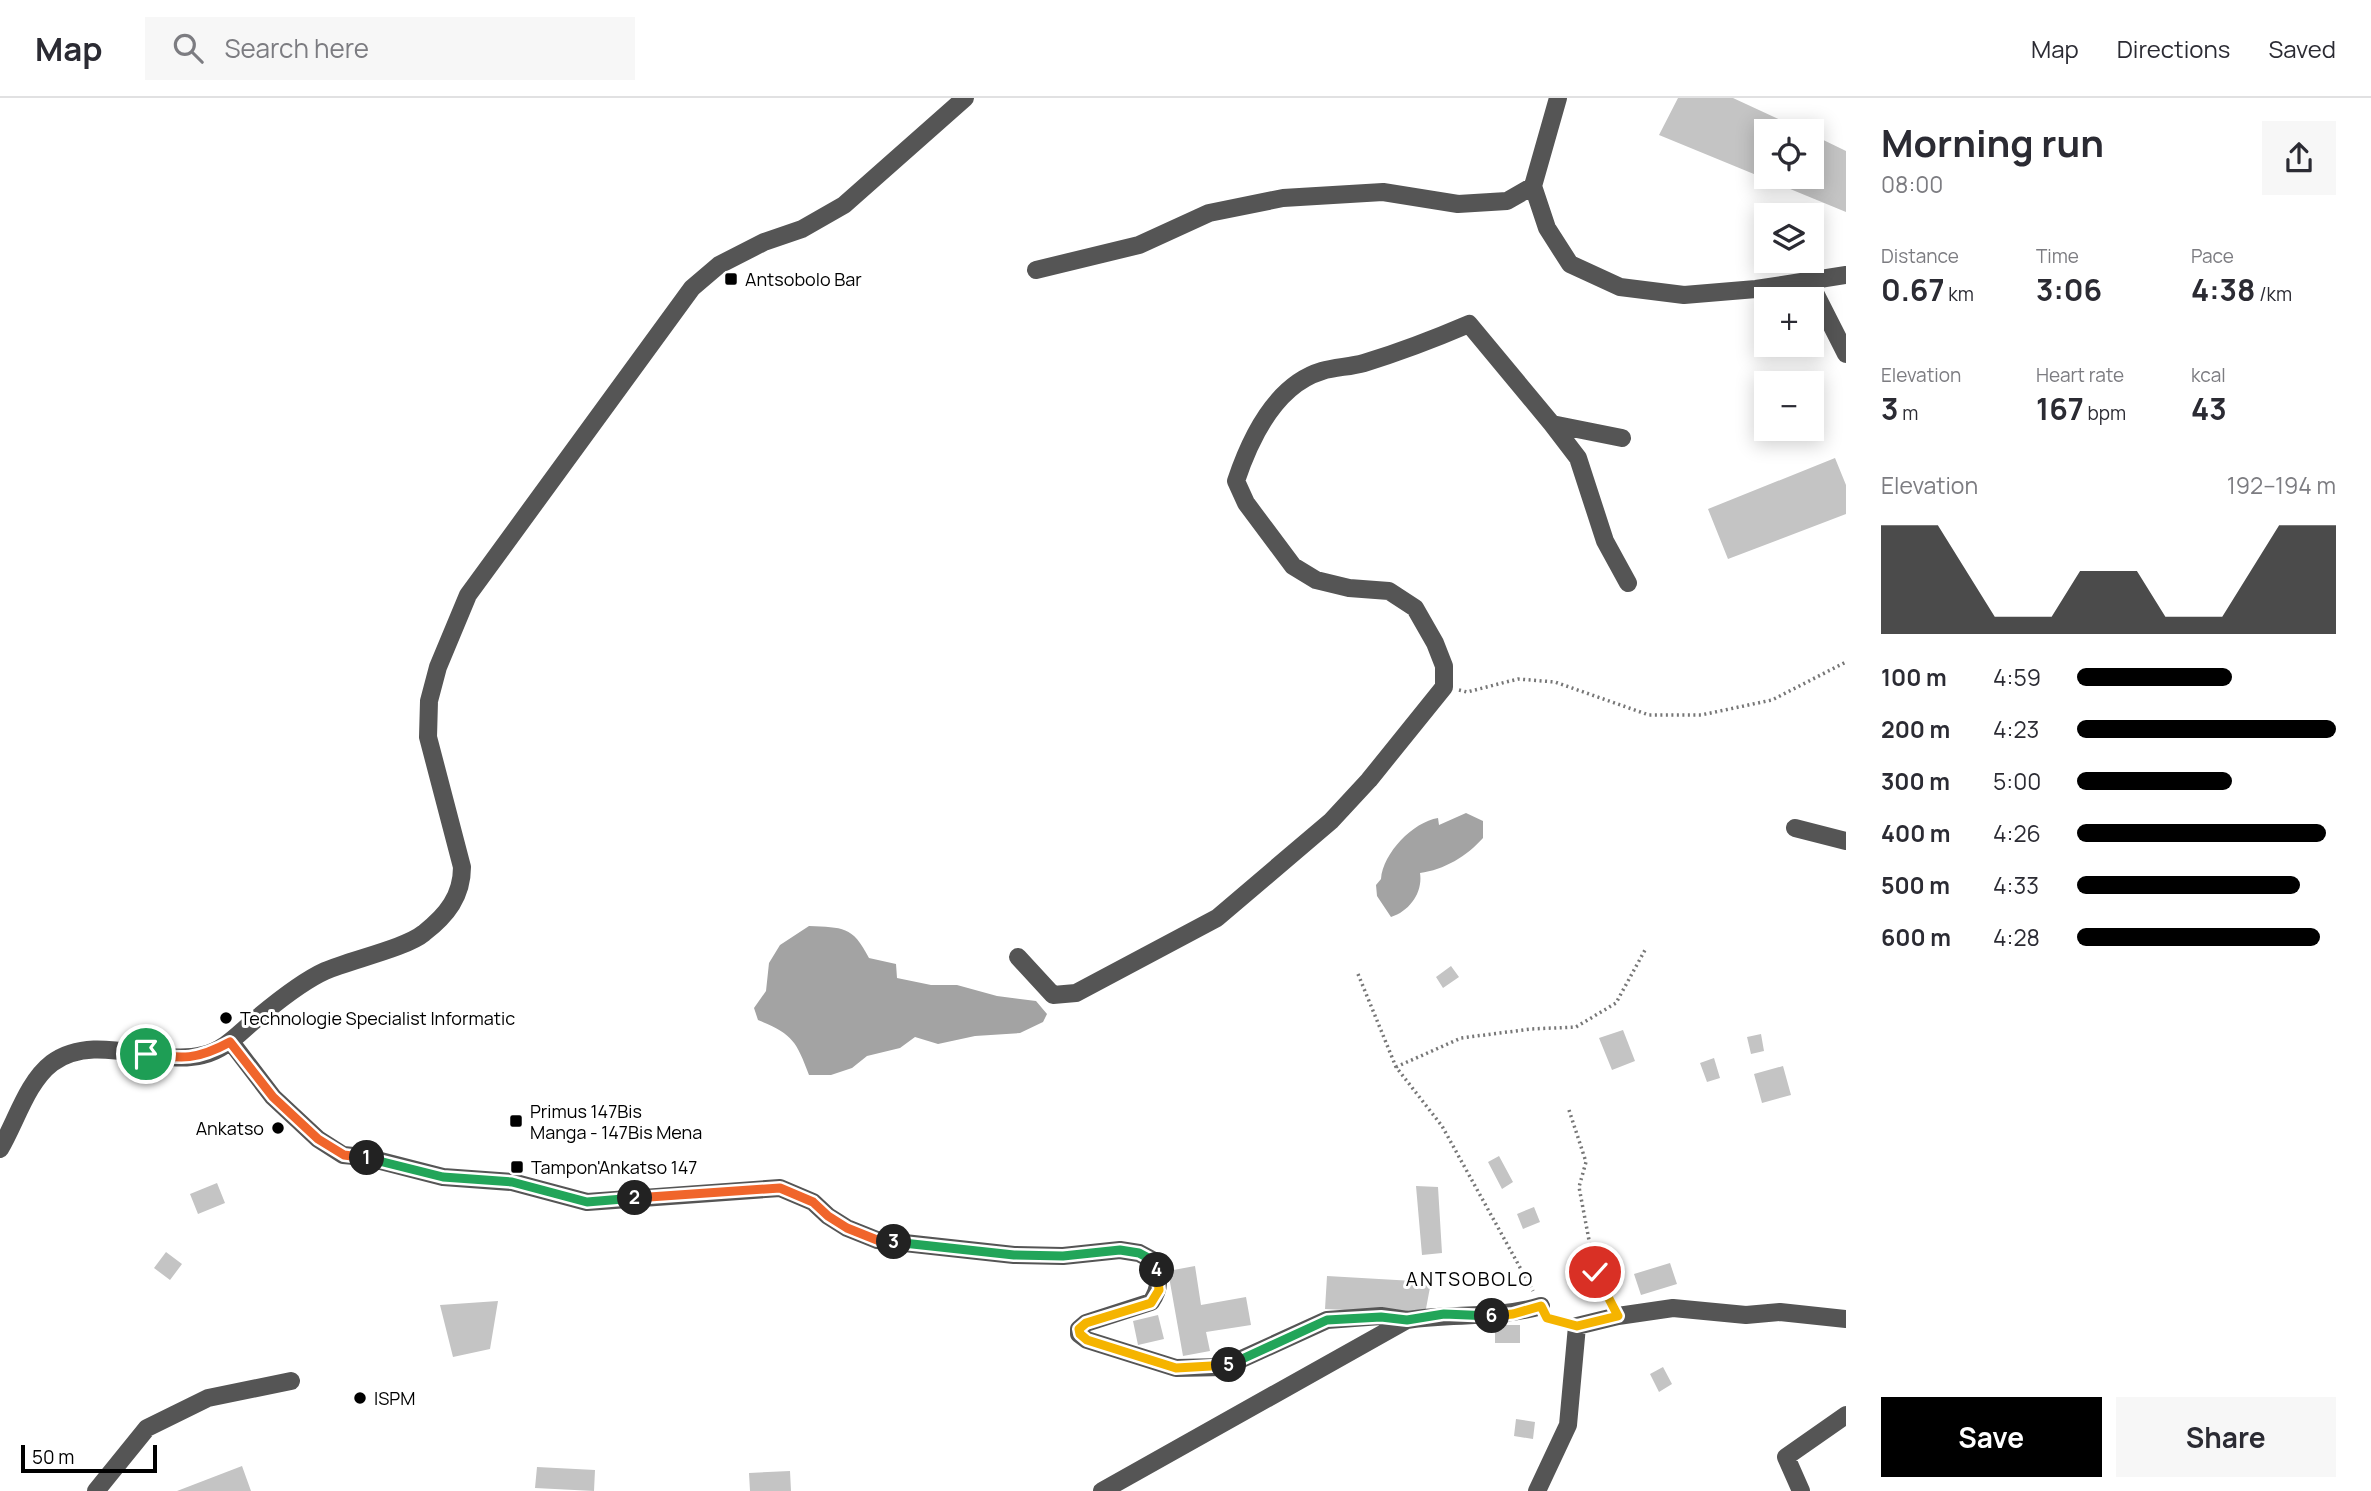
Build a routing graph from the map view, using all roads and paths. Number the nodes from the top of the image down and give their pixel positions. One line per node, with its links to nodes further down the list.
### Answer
1 (965, 98): 18 (street)
2 (1558, 98): 3 (street)
3 (1533, 186): 4 (street); 6 (street)
4 (1036, 270)
5 (1846, 275): 6 (street)
6 (1809, 281): 7 (street)
7 (1846, 354)
8 (1552, 424): 9 (street); 10 (street); 12 (street)
9 (1622, 438)
10 (1628, 583)
11 (1846, 662): 12 (path)
12 (1444, 687): 16 (street)
13 (1795, 828): 14 (street)
14 (1846, 841)
15 (1645, 950): 19 (path)
16 (1018, 957)
17 (1358, 974): 19 (path)
18 (230, 1042): 21 (street); 25 (street)
19 (1396, 1067): 22 (path)
20 (1569, 1110): 23 (path)
21 (0, 1149)
22 (1541, 1306): 25 (street)
23 (1618, 1316): 24 (street); 30 (street)
24 (1846, 1319)
25 (1407, 1320): 29 (street)
26 (291, 1381): 28 (street)
27 (1846, 1415): 31 (street)
28 (96, 1491)
29 (1102, 1491)
30 (1537, 1491)
31 (1801, 1491)

